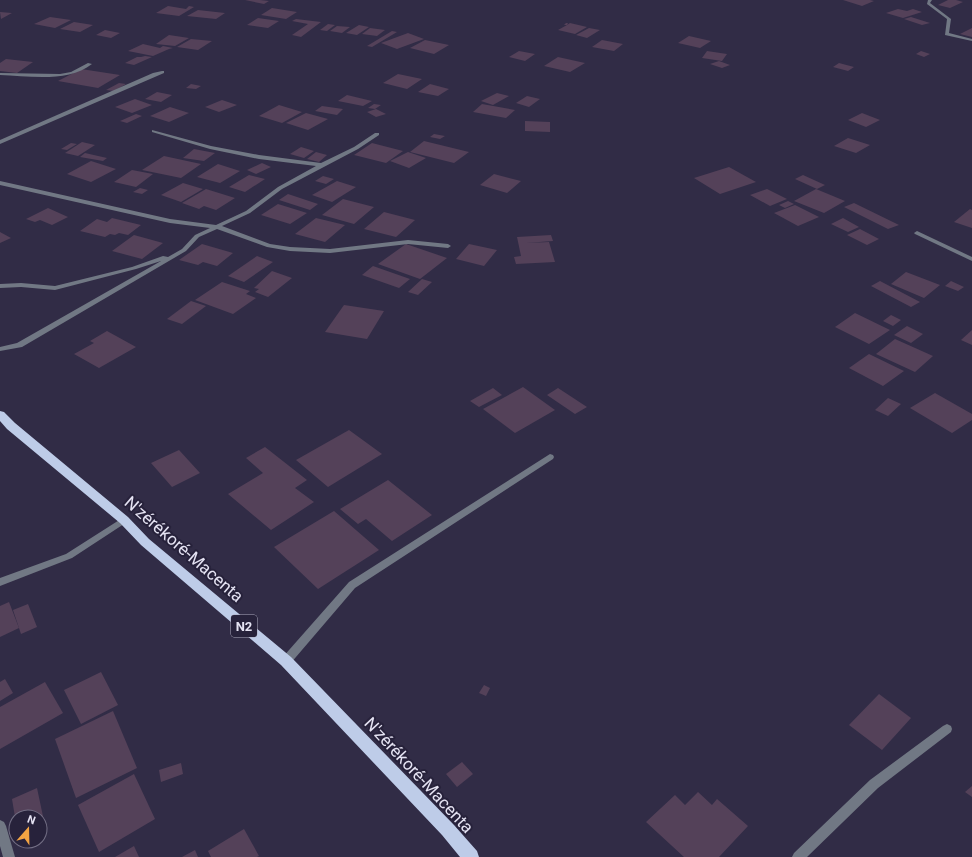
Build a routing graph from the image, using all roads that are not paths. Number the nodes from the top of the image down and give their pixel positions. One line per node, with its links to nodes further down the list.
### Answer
1 (930, 0): 2 (street)
2 (972, 40)
3 (90, 64): 5 (street)
4 (162, 72): 8 (street)
5 (0, 74)
6 (154, 131): 9 (street)
7 (377, 134): 9 (street)
8 (0, 142)
9 (321, 165): 11 (street)
10 (0, 183): 11 (street)
11 (218, 228): 13 (street); 14 (street)
12 (917, 233): 15 (street)
13 (448, 246)
14 (184, 250): 16 (street); 17 (street)
15 (972, 259)
16 (0, 286)
17 (0, 349)
18 (0, 414): 20 (highway, N'zérékoré-Macenta / N2)
19 (550, 457): 22 (street)
20 (124, 520): 21 (street); 22 (highway, N'zérékoré-Macenta / N2)
21 (0, 582)
22 (286, 661): 26 (highway, N'zérékoré-Macenta / N2)
23 (947, 729): 27 (street)
24 (0, 826): 25 (street)
25 (9, 857)
26 (471, 857)
27 (798, 857)

